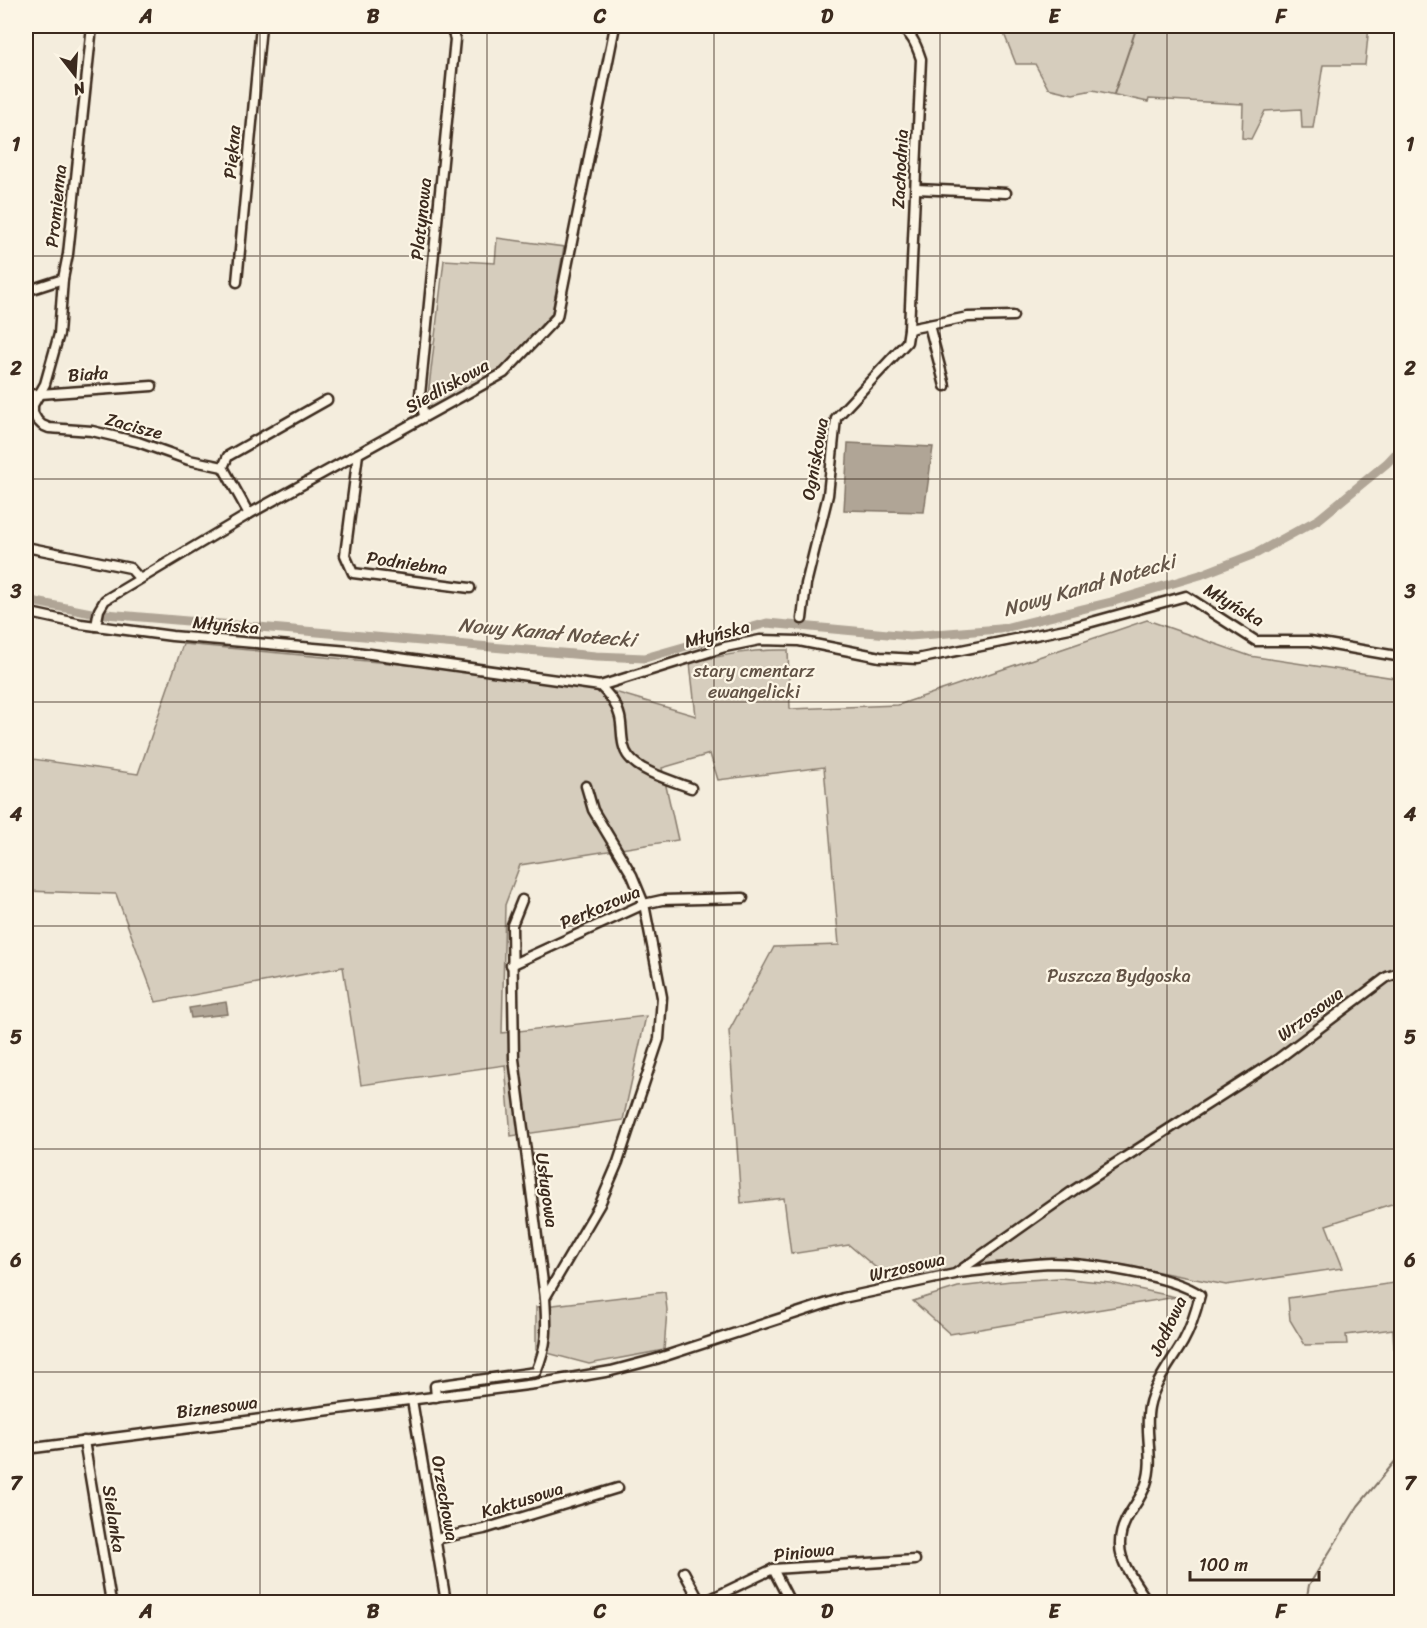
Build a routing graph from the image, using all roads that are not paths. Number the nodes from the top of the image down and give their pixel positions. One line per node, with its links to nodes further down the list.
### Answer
1 (92, 26): 8 (street, Promienna)
2 (261, 26): 9 (street, Piękna)
3 (451, 26): 19 (street, Platynowa)
4 (615, 26): 19 (street, Siedliskowa)
5 (897, 26): 6 (street, Zachodnia)
6 (916, 189): 7 (street); 13 (street, Zachodnia)
7 (1006, 193)
8 (63, 279): 10 (street); 16 (street, Promienna)
9 (237, 282)
10 (26, 291)
11 (1013, 316): 12 (street)
12 (929, 325): 13 (street); 15 (street)
13 (909, 326): 28 (street, Ogniskowa)
14 (152, 386): 16 (street, Biała)
15 (945, 386)
16 (41, 393): 17 (street, Biała); 20 (street, Promienna)
17 (26, 395)
18 (327, 400): 22 (street)
19 (424, 416): 21 (street, Siedliskowa)
20 (37, 420): 22 (street, Zacisze)
21 (358, 454): 23 (street, Siedliskowa); 26 (street, Podniebna)
22 (223, 467): 23 (street)
23 (249, 514): 25 (street, Siedliskowa)
24 (26, 547): 25 (street)
25 (139, 578): 29 (street, Siedliskowa)
26 (470, 588)
27 (26, 612): 29 (street, Młyńska)
28 (802, 619)
29 (96, 626): 31 (street, Młyńska)
30 (1401, 657): 31 (street, Młyńska)
31 (600, 686): 33 (street)
32 (586, 786): 36 (street)
33 (691, 788)
34 (743, 898): 36 (street, Perkozowa)
35 (522, 900): 37 (street, Usługowa)
36 (644, 904): 37 (street, Perkozowa); 40 (street)
37 (511, 965): 40 (street, Usługowa)
38 (1401, 972): 39 (street, Wrzosowa)
39 (955, 1274): 41 (street, Wrzosowa); 55 (street, Jodłowa)
40 (545, 1298): 41 (street, Usługowa)
41 (436, 1397): 42 (street, Wrzosowa)
42 (412, 1400): 43 (street, Biznesowa); 46 (street, Orzechowa)
43 (84, 1441): 44 (street, Biznesowa); 50 (street, Sielanka)
44 (26, 1449)
45 (618, 1488): 46 (street, Kaktusowa)
46 (436, 1539): 51 (street, Orzechowa)
47 (915, 1560): 48 (street, Piniowa)
48 (773, 1569): 53 (street, Piniowa); 54 (street)
49 (684, 1572): 52 (street)
50 (111, 1602)
51 (446, 1602)
52 (700, 1602)
53 (704, 1602)
54 (790, 1602)
55 (1148, 1602)

